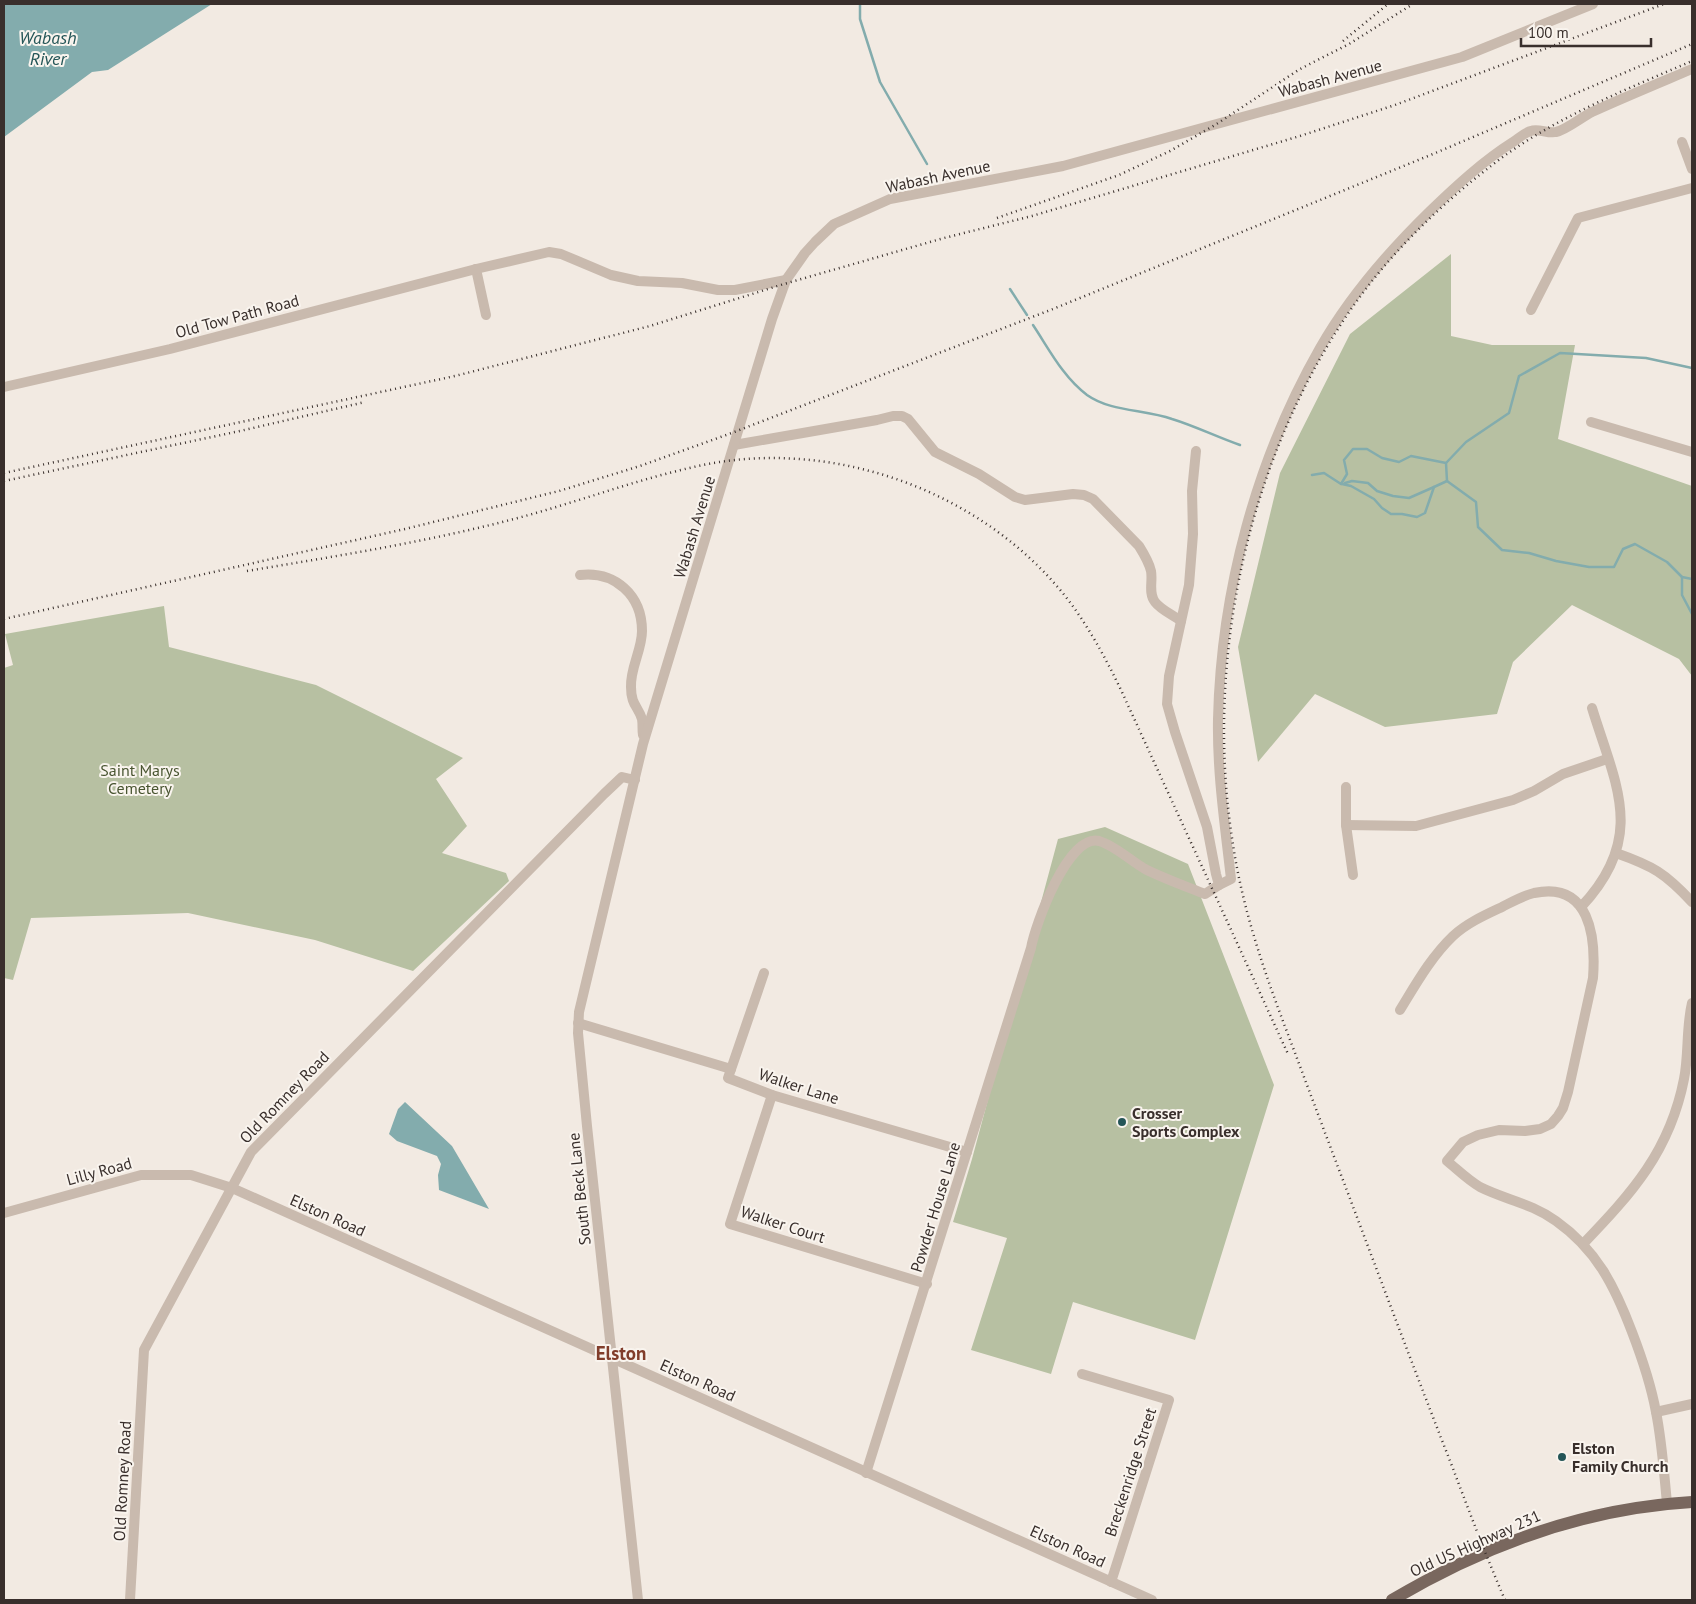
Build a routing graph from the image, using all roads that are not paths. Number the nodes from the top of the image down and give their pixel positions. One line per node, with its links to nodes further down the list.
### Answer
1 (1593, 4): 7 (street, Wabash Avenue)
2 (1692, 69): 25 (street)
3 (1682, 142): 4 (street)
4 (1692, 169)
5 (1692, 188): 8 (street)
6 (476, 269): 7 (street, Old Tow Path Road); 9 (street); 10 (street, Old Tow Path Road)
7 (786, 280): 12 (street, Wabash Avenue)
8 (1531, 310)
9 (486, 315)
10 (4, 387)
11 (1591, 422): 14 (street)
12 (734, 445): 16 (street); 18 (street, Wabash Avenue)
13 (1196, 451): 16 (street)
14 (1692, 452)
15 (580, 576): 18 (street)
16 (1181, 621): 25 (street)
17 (1592, 708): 19 (street)
18 (643, 744): 20 (street, Wabash Avenue)
19 (1607, 759): 22 (street); 23 (street)
20 (635, 780): 31 (street, South Beck Lane); 35 (street, Old Romney Road)
21 (1346, 786): 22 (street)
22 (1346, 825): 24 (street)
23 (1616, 853): 26 (street); 27 (street)
24 (1353, 875)
25 (1219, 885): 34 (street, Powder House Lane)
26 (1692, 902)
27 (1582, 907): 30 (street); 37 (street)
28 (764, 973): 32 (street)
29 (1692, 1003): 37 (street)
30 (1400, 1010)
31 (578, 1022): 32 (street); 39 (street, South Beck Lane)
32 (731, 1069): 33 (street, Walker Lane)
33 (772, 1096): 34 (street, Walker Lane); 38 (street, Walker Court)
34 (967, 1152): 38 (street, Powder House Lane)
35 (232, 1188): 36 (street, Lilly Road); 39 (street, Elston Road); 47 (street, Old Romney Road)
36 (4, 1213)
37 (1584, 1244): 42 (street)
38 (927, 1284): 43 (street, Powder House Lane)
39 (612, 1358): 43 (street, Elston Road); 48 (street, South Beck Lane)
40 (1082, 1374): 46 (street, Breckenridge Street)
41 (1692, 1404): 42 (street)
42 (1656, 1412): 45 (street)
43 (866, 1473): 46 (street, Elston Road)
44 (1692, 1502): 45 (main road, Old US Highway 231)
45 (1666, 1503): 50 (main road, Old US Highway 231)
46 (1111, 1582): 49 (street, Elston Road)
47 (130, 1600)
48 (638, 1600)
49 (1152, 1600)
50 (1392, 1600)

